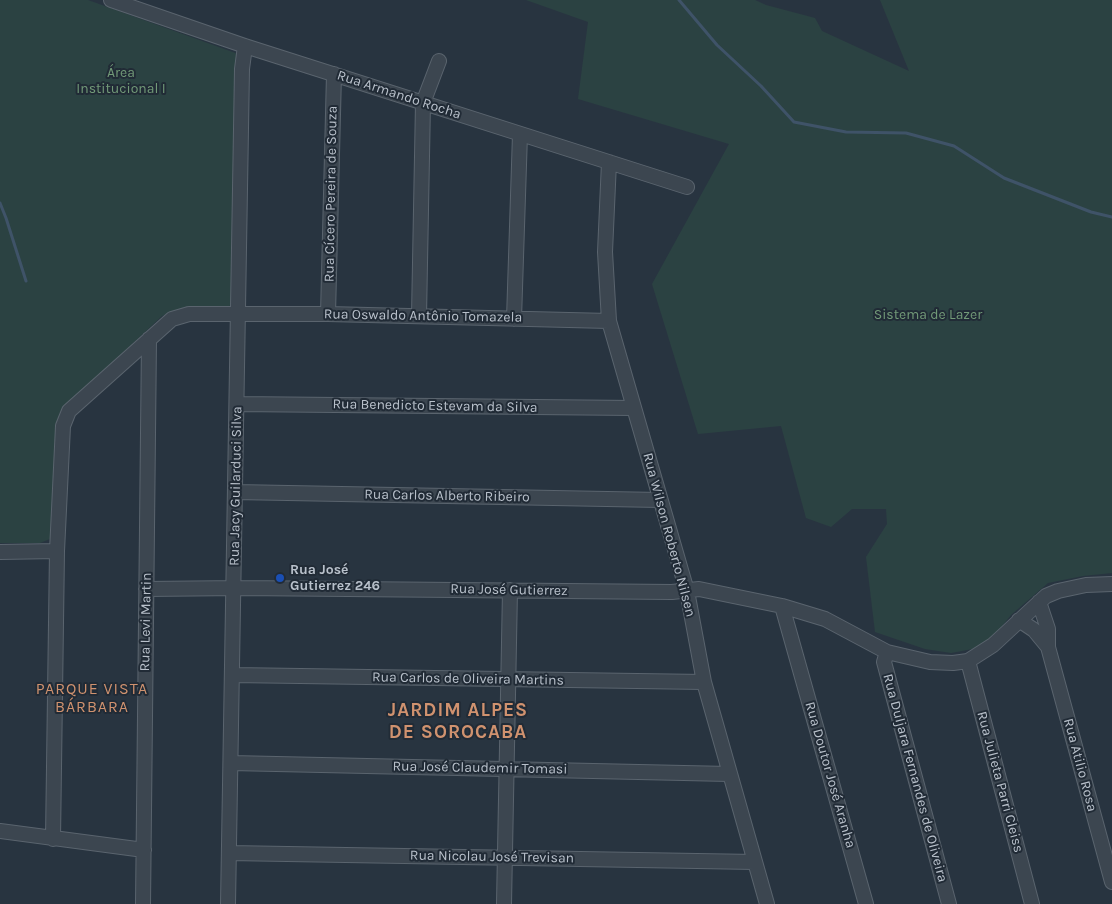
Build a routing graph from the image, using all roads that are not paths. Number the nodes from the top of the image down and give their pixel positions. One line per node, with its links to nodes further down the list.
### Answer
1 (111, 0): 2 (street, Rua Armando Rocha)
2 (245, 46): 3 (street, Rua Armando Rocha); 5 (street, Rua Jacy Guilarduci Silva)
3 (262, 52): 5 (street); 6 (street, Rua Armando Rocha)
4 (439, 61): 7 (street)
5 (242, 69): 11 (street, Rua Jacy Guilarduci Silva)
6 (334, 74): 7 (street, Rua Armando Rocha); 12 (street, Rua Cícero Pereira de Souza)
7 (423, 103): 8 (street, Rua Armando Rocha); 13 (street)
8 (520, 134): 9 (street, Rua Armando Rocha); 14 (street)
9 (609, 162): 10 (street, Rua Armando Rocha); 15 (street, Rua Wilson Roberto Nilsen)
10 (687, 187)
11 (237, 314): 12 (street, Rua Oswaldo Antônio Tomazela); 16 (street, Rua Oswaldo Antônio Tomazela); 17 (street, Rua Jacy Guilarduci Silva)
12 (328, 314): 13 (street, Rua Oswaldo Antônio Tomazela)
13 (419, 316): 14 (street, Rua Oswaldo Antônio Tomazela)
14 (514, 319): 15 (street, Rua Oswaldo Antônio Tomazela)
15 (609, 321): 18 (street, Rua Wilson Roberto Nilsen)
16 (149, 339): 21 (street, Rua Oswaldo Antônio Tomazela); 25 (street, Rua Levi Martin)
17 (237, 404): 18 (street, Rua Benedicto Estevam da Silva); 19 (street, Rua Jacy Guilarduci Silva)
18 (633, 408): 20 (street, Rua Wilson Roberto Nilsen)
19 (234, 492): 20 (street, Rua Carlos Alberto Ribeiro); 24 (street, Rua Jacy Guilarduci Silva)
20 (660, 500): 27 (street, Rua Wilson Roberto Nilsen)
21 (58, 551): 22 (street); 43 (street, Rua Oswaldo Antônio Tomazela)
22 (0, 552)
23 (1112, 584): 28 (street)
24 (235, 588): 25 (street, Rua José Gutierrez); 26 (street, Rua José Gutierrez); 36 (street, Rua Jacy Guilarduci Silva)
25 (146, 589): 44 (street, Rua Levi Martin)
26 (510, 590): 27 (street, Rua José Gutierrez); 37 (street)
27 (687, 591): 29 (street, Rua José Gutierrez); 38 (street, Rua Wilson Roberto Nilsen)
28 (1038, 602): 31 (street); 33 (street, Rua Atilio Rosa)
29 (782, 606): 30 (street, Rua José Gutierrez); 32 (street, Rua Doutor José Aranha)
30 (808, 614): 32 (street); 34 (street, Rua José Gutierrez)
31 (1019, 620): 33 (street, Rua Atilio Rosa); 35 (street)
32 (793, 645): 53 (street, Rua Doutor José Aranha)
33 (1048, 647): 48 (street, Rua Atilio Rosa)
34 (887, 652): 35 (street, Rua José Gutierrez); 54 (street, Rua Duljara Fernandes de Oliveira)
35 (968, 661): 55 (street, Rua Julieta Parri Cleiss)
36 (233, 675): 37 (street, Rua Carlos de Oliveira Martins); 39 (street, Rua Jacy Guilarduci Silva)
37 (509, 679): 38 (street, Rua Carlos de Oliveira Martins); 40 (street)
38 (704, 682): 41 (street, Rua Wilson Roberto Nilsen)
39 (231, 763): 40 (street, Rua José Claudemir Tomasi); 45 (street, Rua Jacy Guilarduci Silva)
40 (507, 769): 41 (street, Rua José Claudemir Tomasi); 46 (street)
41 (729, 774): 47 (street, Rua Wilson Roberto Nilsen)
42 (0, 831): 43 (street)
43 (53, 839): 44 (street)
44 (144, 850): 49 (street, Rua Levi Martin)
45 (229, 853): 46 (street, Rua Nicolau José Trevisan); 50 (street, Rua Jacy Guilarduci Silva)
46 (505, 857): 47 (street, Rua Nicolau José Trevisan); 51 (street)
47 (755, 862): 52 (street, Rua Wilson Roberto Nilsen)
48 (1112, 882)
49 (143, 904)
50 (228, 904)
51 (504, 904)
52 (767, 904)
53 (866, 904)
54 (949, 904)
55 (1032, 904)

